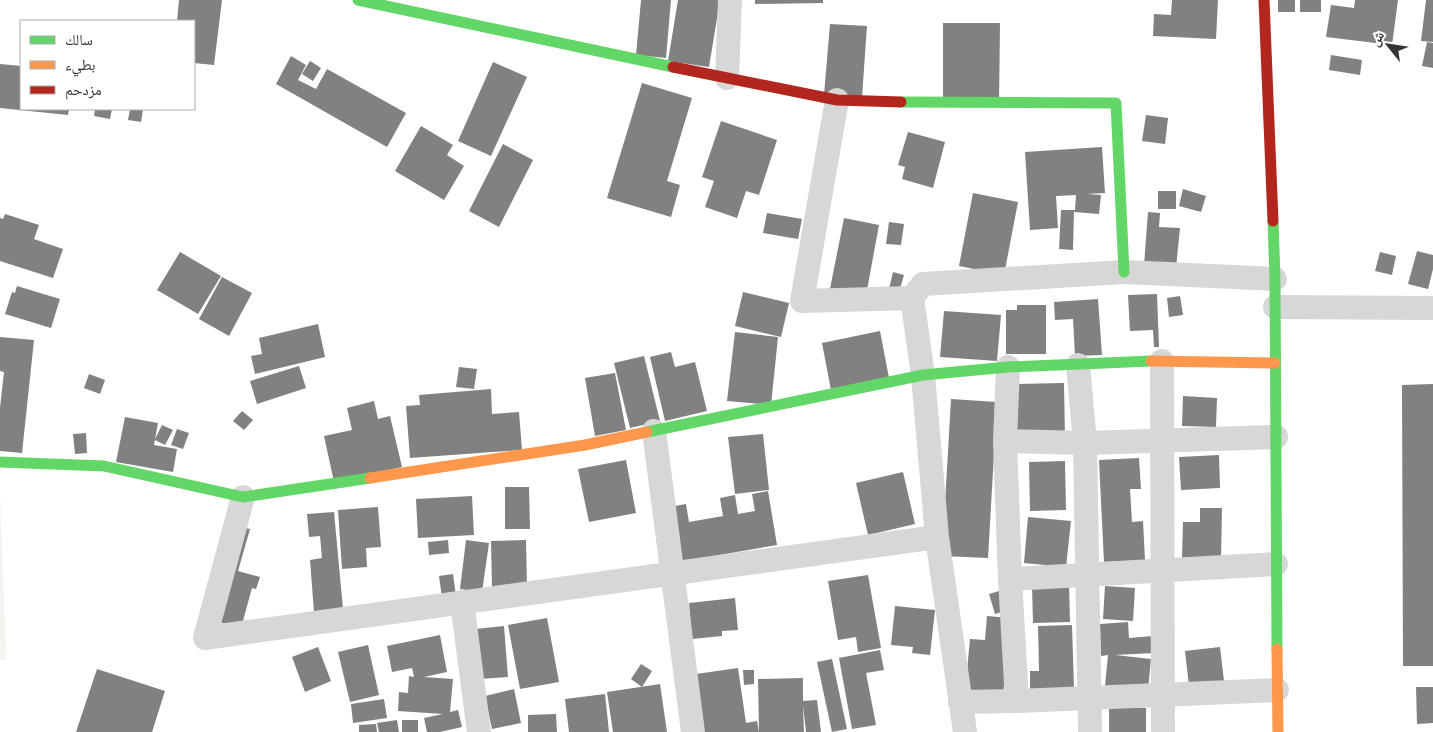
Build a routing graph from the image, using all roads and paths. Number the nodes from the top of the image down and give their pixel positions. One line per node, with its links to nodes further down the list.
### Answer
1 (358, 0): 4 (street)
2 (730, 0): 5 (street)
3 (1264, 0): 8 (street)
4 (408, 6): 5 (street)
5 (727, 78): 6 (street)
6 (837, 100): 7 (street); 9 (street)
7 (1124, 272): 8 (street); 9 (street)
8 (1276, 278): 10 (street)
9 (912, 298): 16 (street)
10 (1275, 307): 11 (street); 13 (street)
11 (1433, 308)
12 (1162, 361): 13 (street); 14 (street); 20 (street)
13 (1275, 363): 18 (street)
14 (1078, 365): 15 (street); 21 (street)
15 (1008, 367): 16 (street); 19 (street)
16 (923, 374): 17 (street); 24 (street)
17 (654, 431): 23 (street); 27 (street)
18 (1276, 437): 20 (street); 25 (street)
19 (1005, 441): 21 (street); 29 (street)
20 (1162, 441): 21 (street); 26 (street)
21 (1085, 443): 28 (street)
22 (0, 462): 23 (street)
23 (243, 498): 30 (street)
24 (937, 537): 27 (street); 35 (street)
25 (1276, 564): 26 (street); 31 (street)
26 (1162, 570): 28 (street); 32 (street)
27 (671, 574): 30 (street); 37 (street)
28 (1087, 575): 29 (street); 33 (street)
29 (1010, 579): 34 (street)
30 (462, 602): 36 (street)
31 (1278, 690): 32 (street); 41 (street)
32 (1162, 695): 33 (street); 40 (street)
33 (1090, 698): 34 (street); 39 (street)
34 (1017, 701): 35 (street)
35 (960, 702): 38 (street)
36 (479, 732)
37 (692, 732)
38 (965, 732)
39 (1090, 732)
40 (1163, 732)
41 (1278, 732)

